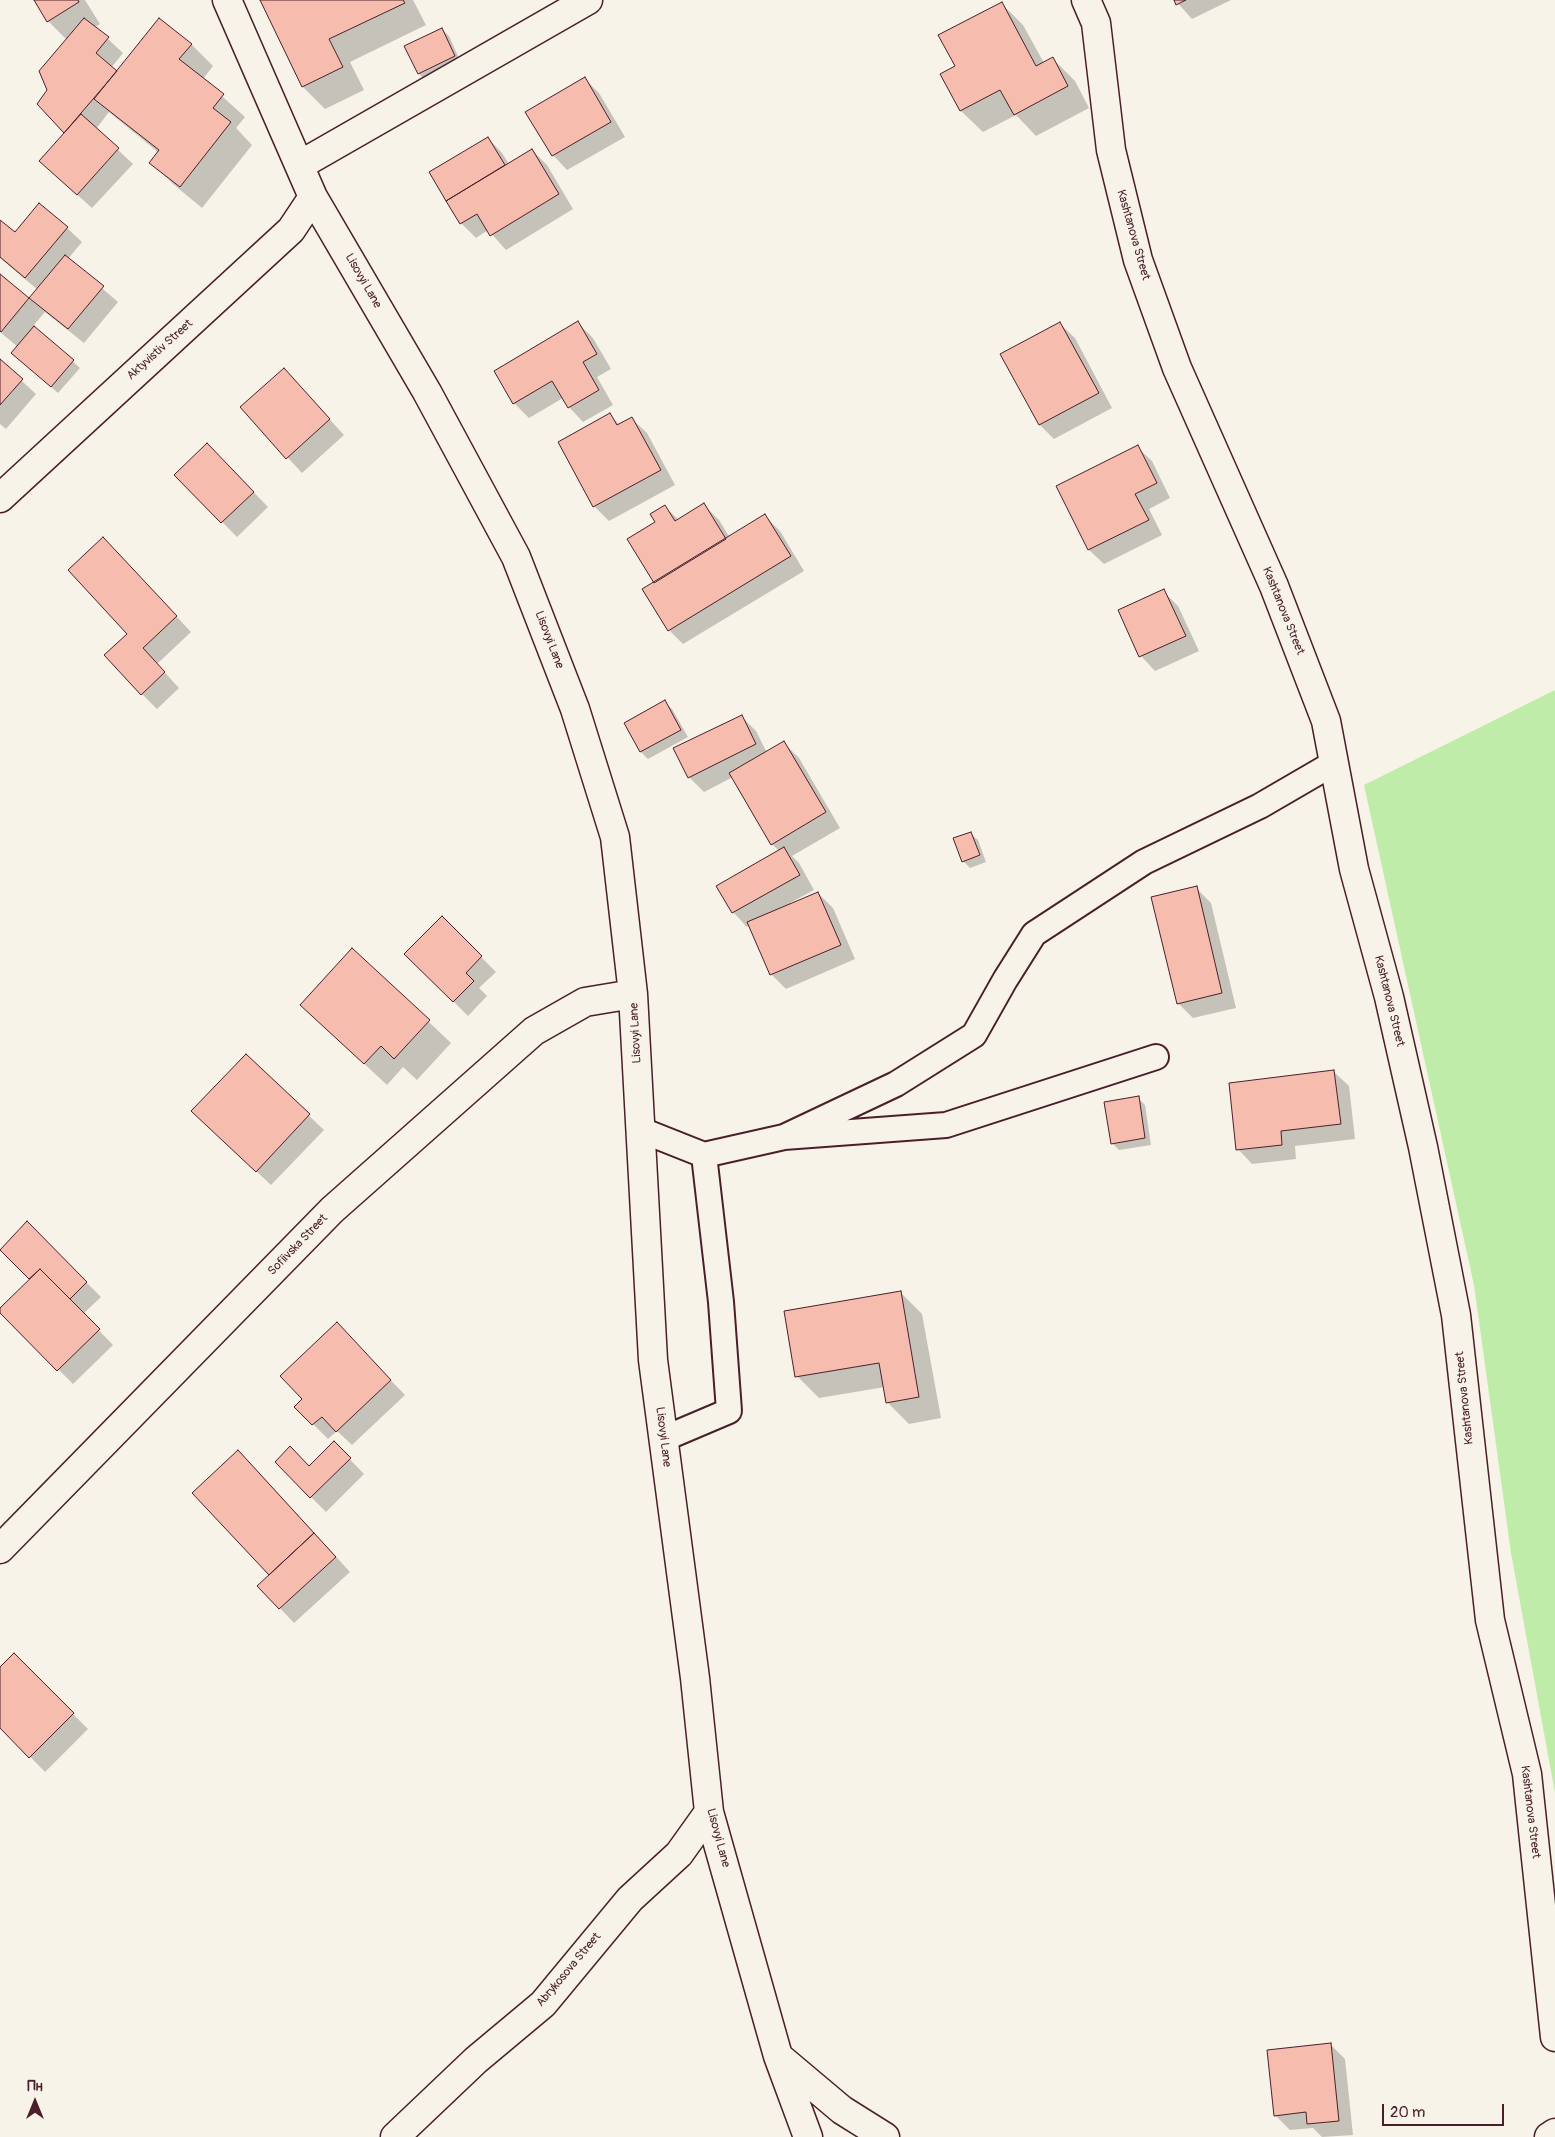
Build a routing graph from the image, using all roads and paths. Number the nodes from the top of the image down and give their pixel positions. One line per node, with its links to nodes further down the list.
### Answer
1 (227, 0): 4 (street, Lisovyi Lane)
2 (588, 0): 4 (street)
3 (1086, 0): 7 (street, Kashtanova Street)
4 (300, 165): 5 (street, Lisovyi Lane)
5 (313, 197): 6 (street, Aktyvistiv Street); 8 (street, Lisovyi Lane)
6 (0, 498)
7 (1334, 762): 11 (lane); 16 (street, Kashtanova Street)
8 (633, 994): 10 (street, Lisovyi Lane); 14 (street, Sofiivska Street)
9 (1156, 1057): 11 (lane)
10 (641, 1130): 12 (lane); 13 (street, Lisovyi Lane)
11 (784, 1137): 12 (lane)
12 (704, 1154): 13 (lane)
13 (663, 1439): 15 (street, Lisovyi Lane)
14 (0, 1549)
15 (709, 1812): 17 (street, Lisovyi Lane); 19 (street, Abrykosova Street)
16 (1555, 2037)
17 (778, 2056): 20 (street, Lisovyi Lane); 21 (street)
18 (1555, 2133): 22 (street)
19 (395, 2137)
20 (808, 2137)
21 (885, 2137)
22 (1549, 2137)

